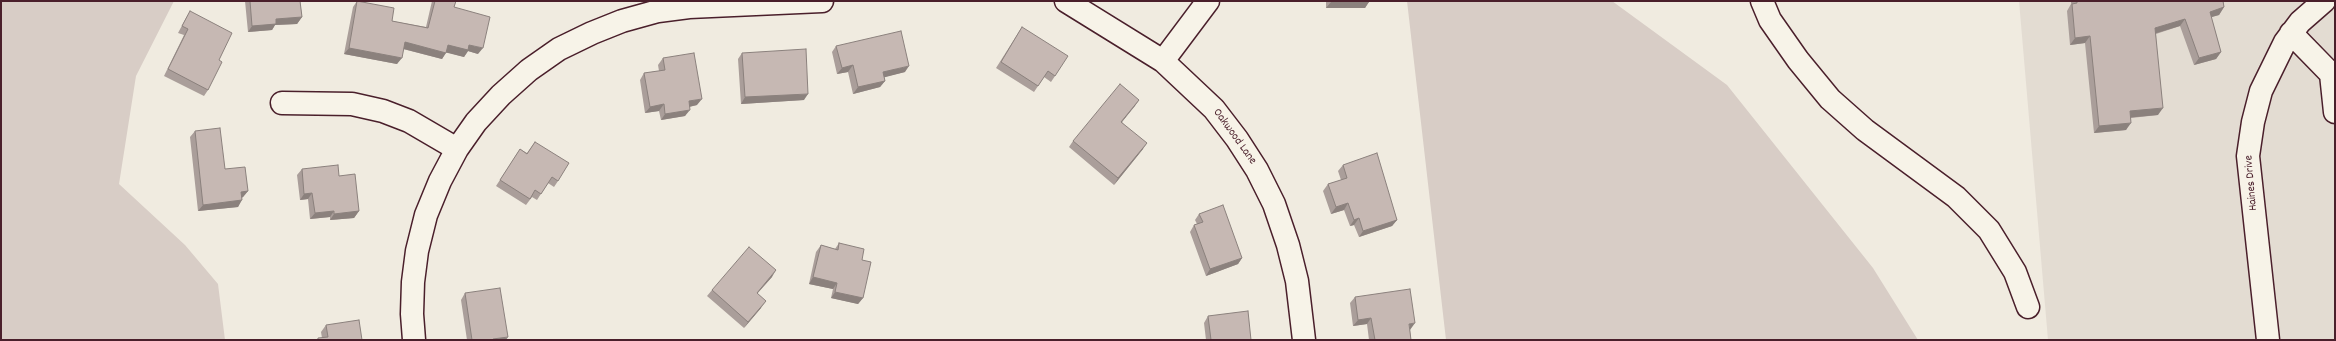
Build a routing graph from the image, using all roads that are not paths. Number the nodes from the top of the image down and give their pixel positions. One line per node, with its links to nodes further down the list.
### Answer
1 (822, 1): 11 (street)
2 (1066, 1): 7 (street, Oakwood Lane)
3 (1208, 1): 7 (street)
4 (1762, 1): 12 (street)
5 (2324, 1): 6 (street, Haines Drive)
6 (2291, 34): 8 (street); 15 (street, Haines Drive)
7 (1162, 61): 14 (street, Oakwood Lane)
8 (2333, 74): 10 (street)
9 (282, 103): 11 (street)
10 (2335, 112)
11 (457, 149): 13 (street)
12 (2028, 307)
13 (414, 340)
14 (1304, 340)
15 (2268, 340)

